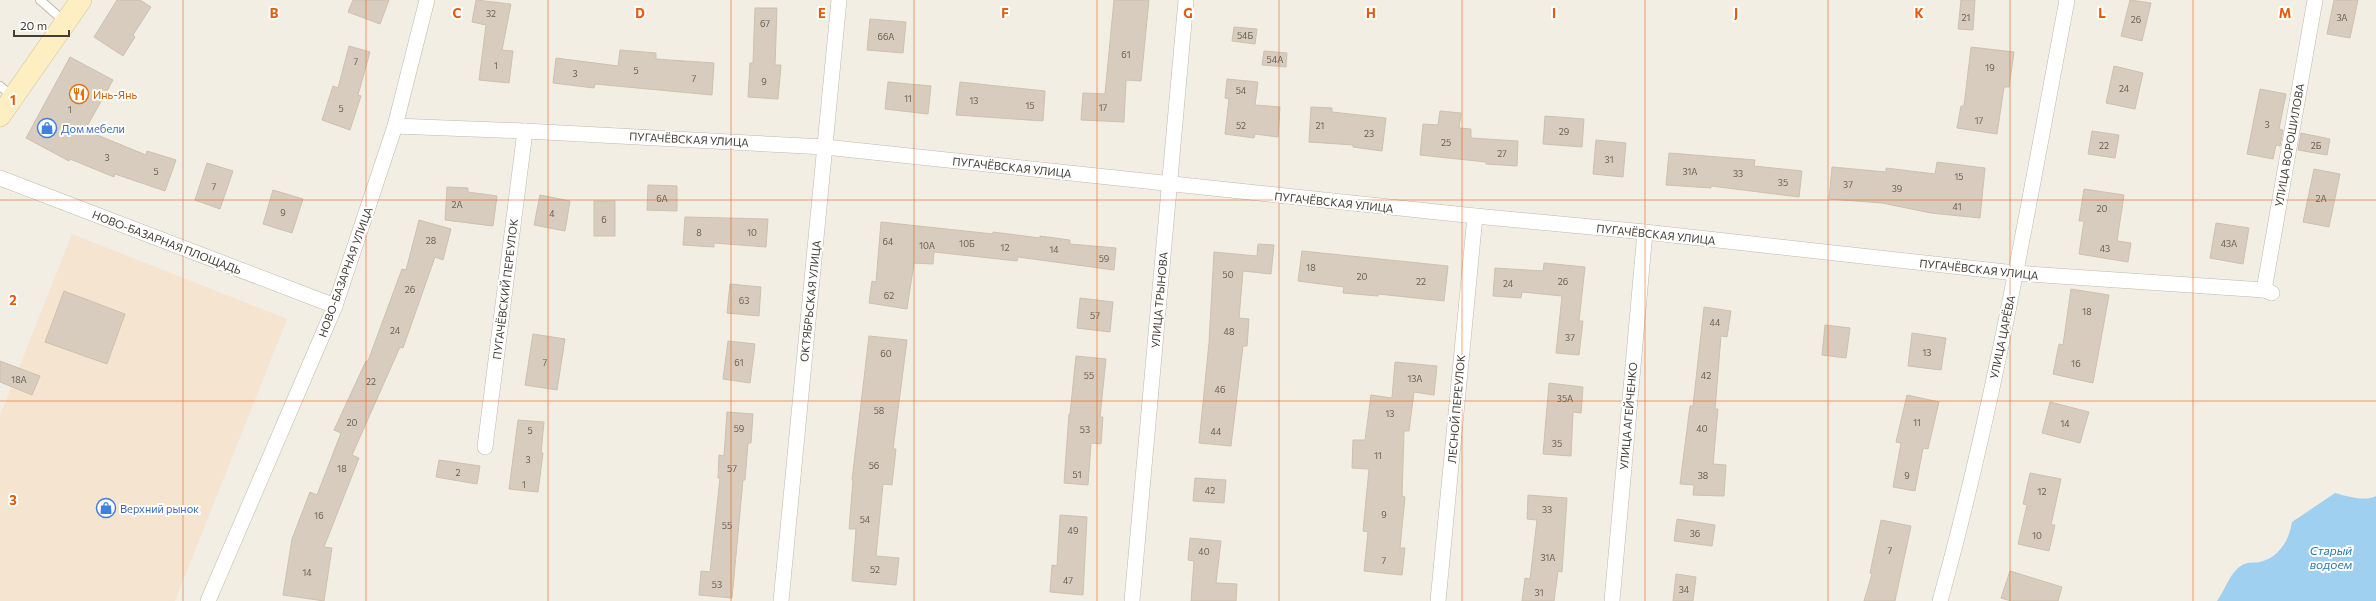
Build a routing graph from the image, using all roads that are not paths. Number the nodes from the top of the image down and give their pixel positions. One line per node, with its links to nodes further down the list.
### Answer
1 (40, 0): 8 (lane)
2 (81, 0): 8 (street)
3 (427, 0): 11 (street, НОВО-БАЗАРНАЯ УЛИЦА)
4 (839, 0): 13 (street, ОКТЯБРЬСКАЯ УЛИЦА)
5 (1186, 0): 15 (street, УЛИЦА ТРЫНОВА)
6 (2067, 0): 18 (street, УЛИЦА ЦАРЁВА)
7 (2315, 0): 19 (street, УЛИЦА ВОРОШИЛОВА)
8 (65, 22): 9 (street)
9 (7, 92): 10 (street)
10 (0, 116)
11 (395, 126): 12 (street, ПУГАЧЁВСКАЯ УЛИЦА); 20 (street, НОВО-БАЗАРНАЯ УЛИЦА)
12 (525, 131): 13 (street, ПУГАЧЁВСКАЯ УЛИЦА); 21 (street, ПУГАЧЁВСКИЙ ПЕРЕУЛОК)
13 (825, 147): 15 (street, ПУГАЧЁВСКАЯ УЛИЦА); 23 (street, ОКТЯБРЬСКАЯ УЛИЦА)
14 (0, 178): 20 (street, НОВО-БАЗАРНАЯ ПЛОЩАДЬ)
15 (1169, 185): 16 (street, ПУГАЧЁВСКАЯ УЛИЦА); 24 (street, УЛИЦА ТРЫНОВА)
16 (1475, 216): 17 (street, ПУГАЧЁВСКАЯ УЛИЦА); 25 (street, ЛЕСНОЙ ПЕРЕУЛОК)
17 (1645, 232): 18 (street, ПУГАЧЁВСКАЯ УЛИЦА); 26 (street, УЛИЦА АГЕЙЧЕНКО)
18 (2015, 274): 19 (street, ПУГАЧЁВСКАЯ УЛИЦА); 27 (street, УЛИЦА ЦАРЁВА)
19 (2268, 291)
20 (335, 306): 22 (street, НОВО-БАЗАРНАЯ УЛИЦА)
21 (485, 447)
22 (208, 601)
23 (781, 601)
24 (1132, 601)
25 (1438, 601)
26 (1612, 601)
27 (1940, 601)

